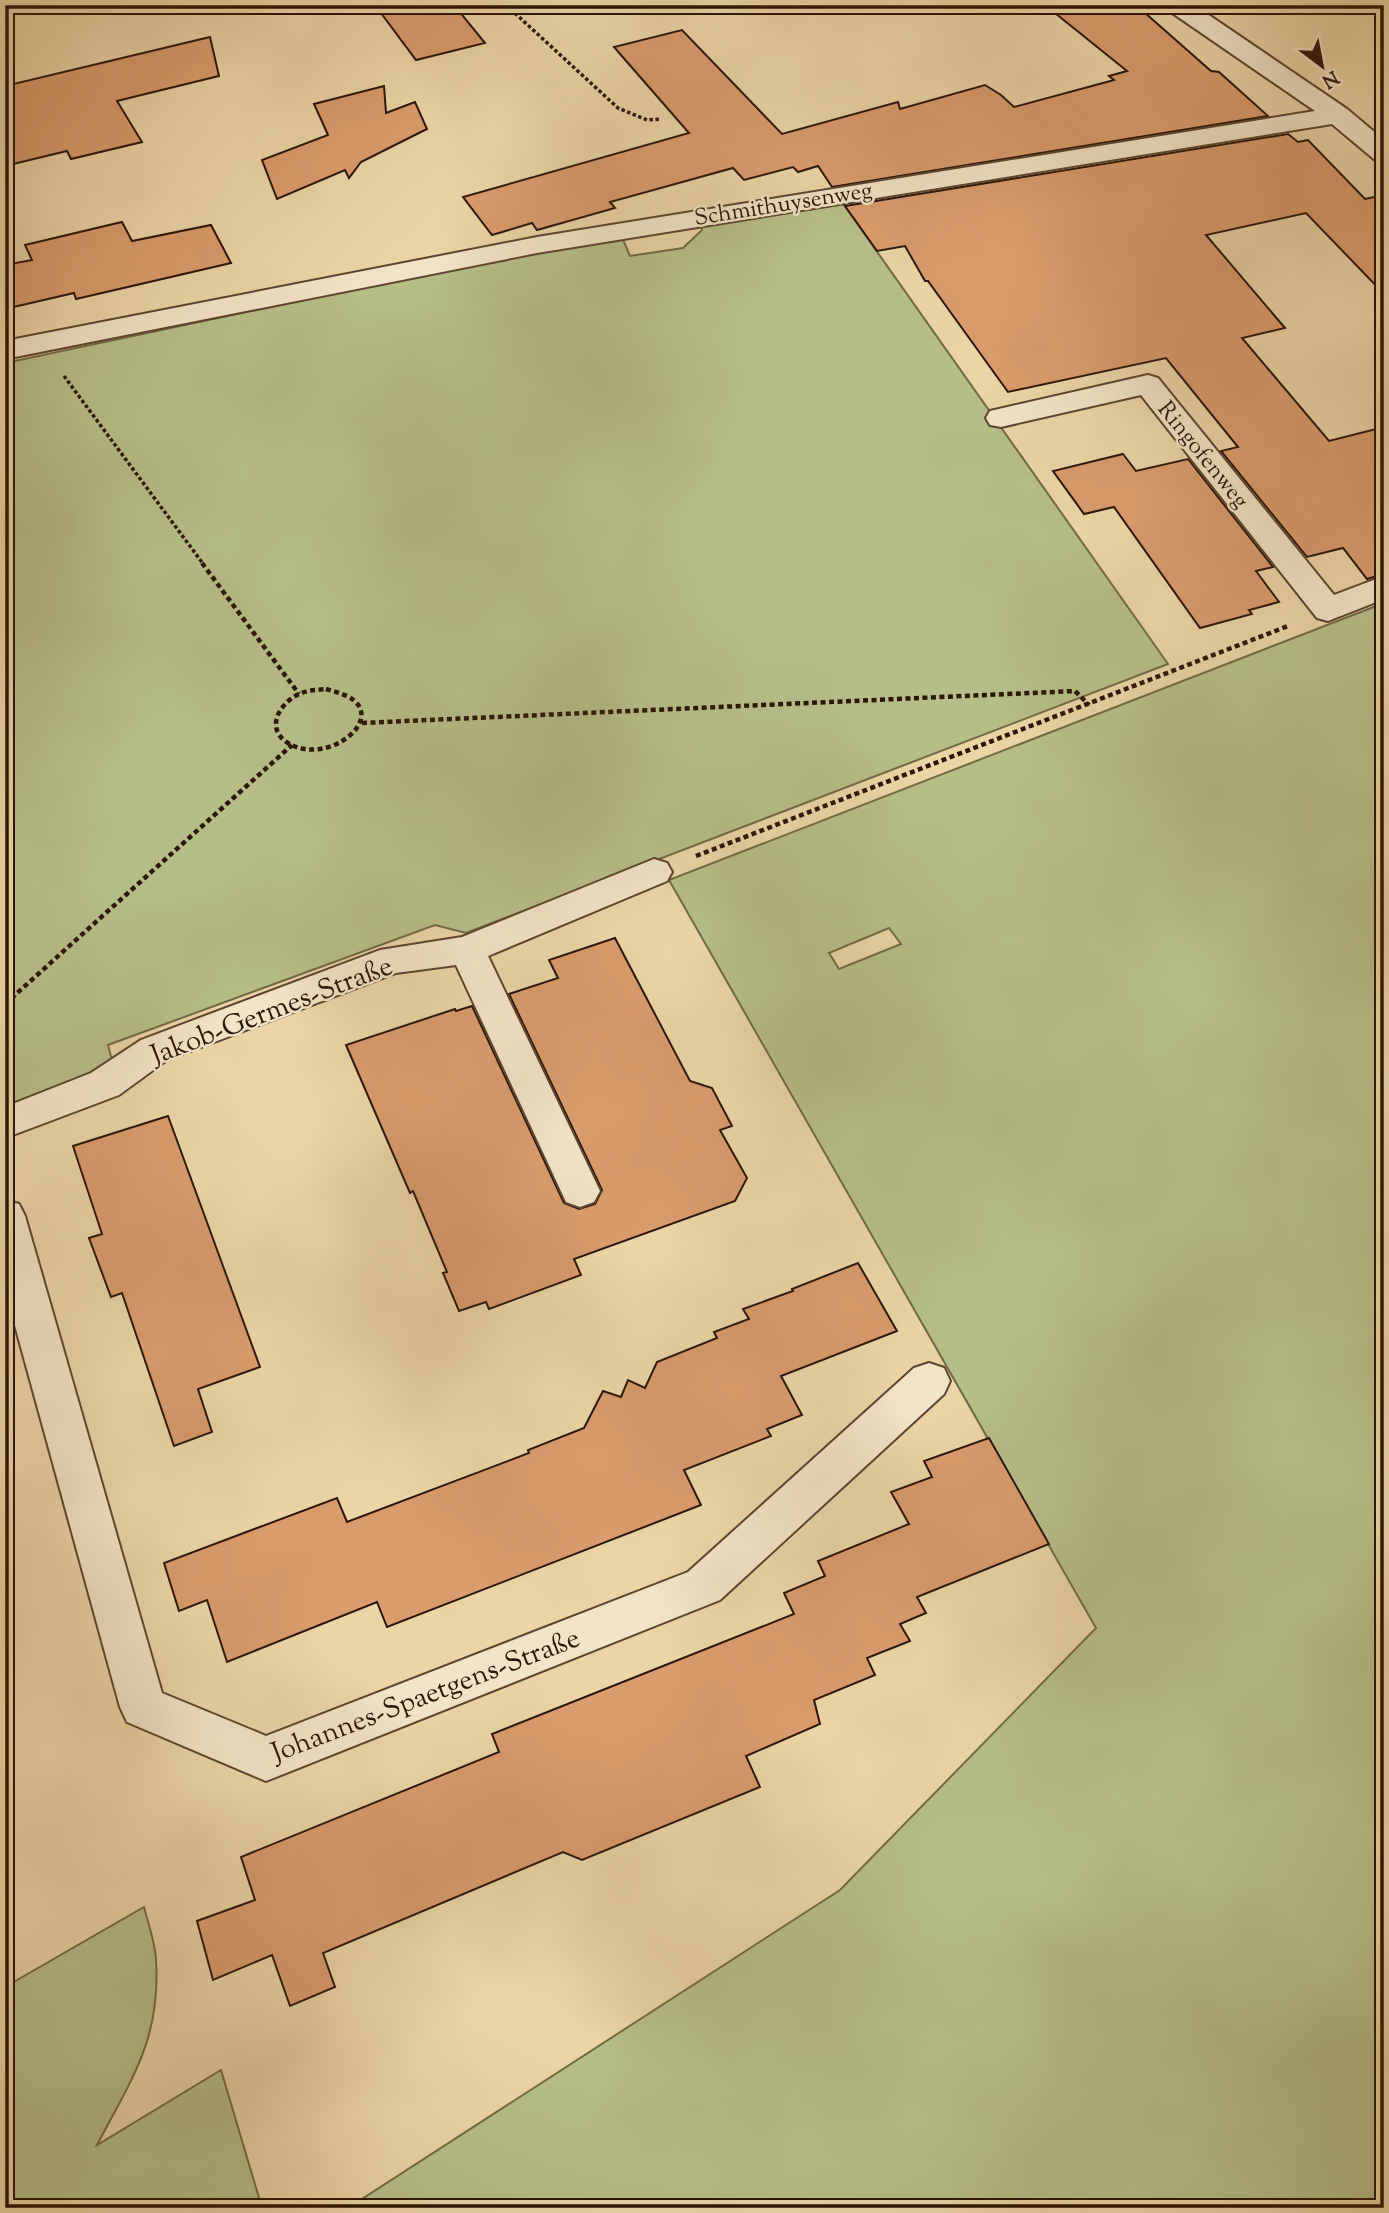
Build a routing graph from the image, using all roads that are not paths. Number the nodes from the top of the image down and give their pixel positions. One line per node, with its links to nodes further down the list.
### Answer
1 (1177, 5): 2 (street)
2 (1338, 115): 3 (street); 4 (street, Schmithuysenweg)
3 (1384, 154)
4 (5, 350)
5 (1001, 418): 6 (street, Ringofenweg)
6 (1384, 587)
7 (654, 872): 8 (street, Jakob-Germes-Straße)
8 (467, 950): 9 (street, Jakob-Germes-Straße); 10 (street)
9 (5, 1123)
10 (580, 1191)
11 (5, 1216): 12 (street, Johannes-Spaetgens-Straße)
12 (929, 1381)

